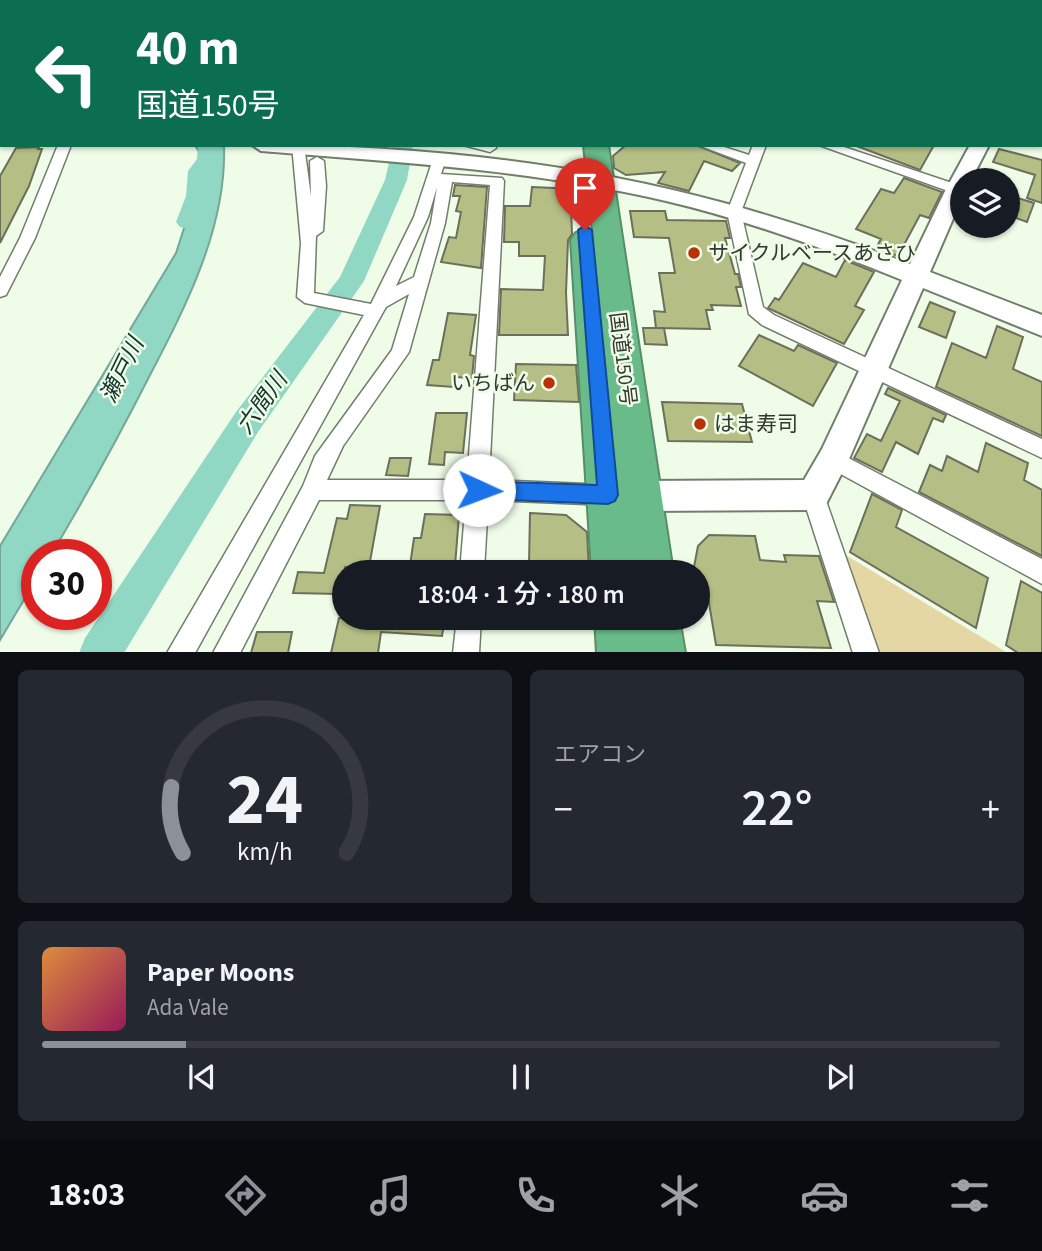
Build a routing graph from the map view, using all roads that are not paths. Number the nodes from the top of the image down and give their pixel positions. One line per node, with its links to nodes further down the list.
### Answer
1 (64, 147): 20 (street)
2 (296, 147): 8 (street); 17 (street)
3 (595, 147): 12 (highway, 国道150号)
4 (710, 147): 11 (street)
5 (759, 147): 11 (street)
6 (831, 147): 14 (street)
7 (979, 147): 13 (street)
8 (381, 151): 9 (street)
9 (437, 159): 12 (street); 21 (street)
10 (317, 161): 17 (street)
11 (754, 161): 16 (street)
12 (586, 168): 16 (street); 29 (highway, 国道150号)
13 (967, 168)
14 (950, 187)
15 (950, 202): 18 (street)
16 (734, 212): 18 (street); 23 (street)
17 (309, 243): 21 (street)
18 (916, 276): 22 (street); 23 (street)
19 (419, 281): 21 (street); 26 (street); 27 (street)
20 (0, 292)
21 (376, 308): 37 (street)
22 (1042, 326)
23 (874, 369): 24 (street); 25 (street)
24 (1042, 449)
25 (833, 460): 28 (street); 33 (street)
26 (313, 490): 27 (street); 38 (street)
27 (479, 490): 29 (street); 30 (street)
28 (813, 495): 29 (street); 42 (street)
29 (624, 496): 31 (highway, 国道150号); 32 (highway, 国道150号)
30 (473, 560)
31 (616, 560)
32 (646, 560)
33 (1042, 572)
34 (468, 630): 39 (street)
35 (620, 630): 40 (highway)
36 (657, 630): 41 (highway)
37 (181, 652)
38 (227, 652)
39 (466, 652)
40 (622, 652)
41 (660, 652)
42 (866, 652)

